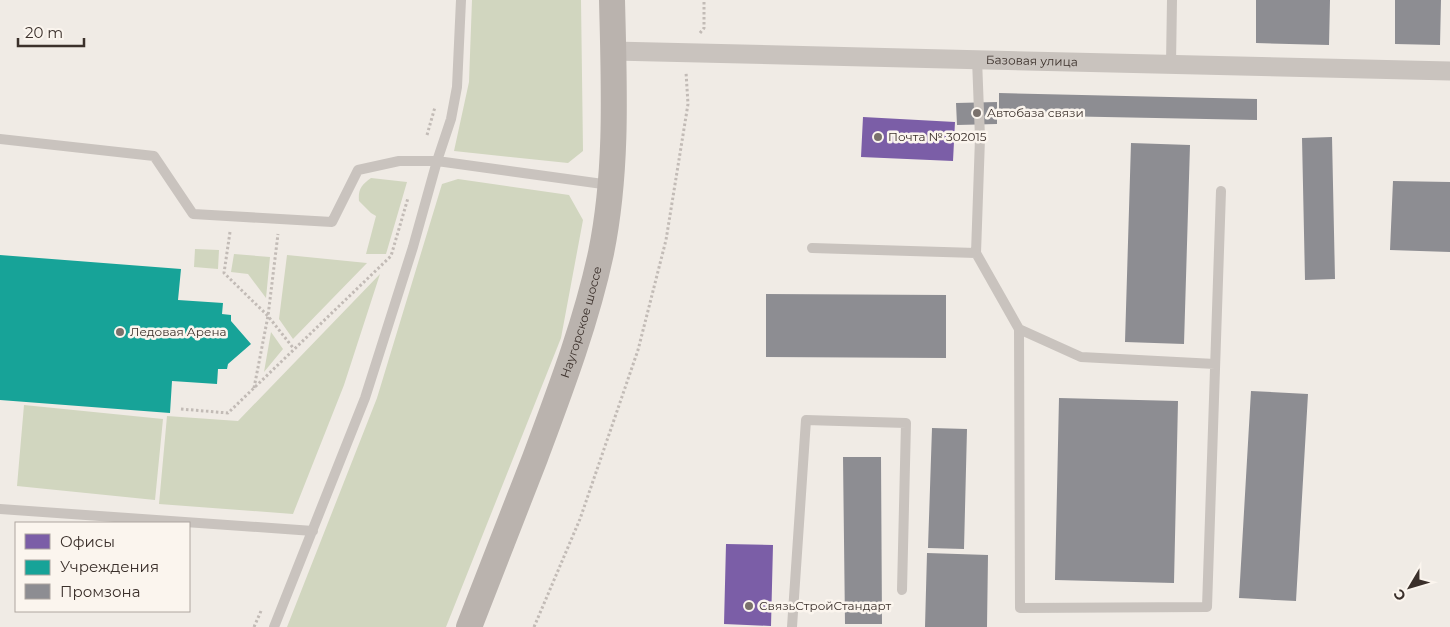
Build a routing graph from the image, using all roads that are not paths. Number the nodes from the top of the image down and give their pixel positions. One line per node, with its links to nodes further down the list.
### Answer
1 (461, 0): 9 (lane)
2 (612, 0): 4 (main road, Наугорское шоссе)
3 (1172, 0): 6 (lane)
4 (613, 51): 5 (street, Базовая улица); 10 (main road, Наугорское шоссе)
5 (977, 59): 6 (street, Базовая улица); 13 (lane)
6 (1171, 64): 7 (street, Базовая улица)
7 (1450, 71)
8 (0, 139): 9 (lane)
9 (437, 161): 10 (lane); 19 (lane)
10 (611, 186): 21 (main road, Наугорское шоссе)
11 (1221, 191): 15 (lane)
12 (812, 248): 13 (lane)
13 (976, 253): 14 (lane)
14 (1018, 329): 15 (lane); 15 (lane)
15 (1216, 364)
16 (0, 509): 17 (lane)
17 (185, 522)
18 (190, 522): 19 (lane)
19 (313, 531): 22 (lane)
20 (902, 590): 23 (lane)
21 (473, 624)
22 (274, 627)
23 (792, 627)

